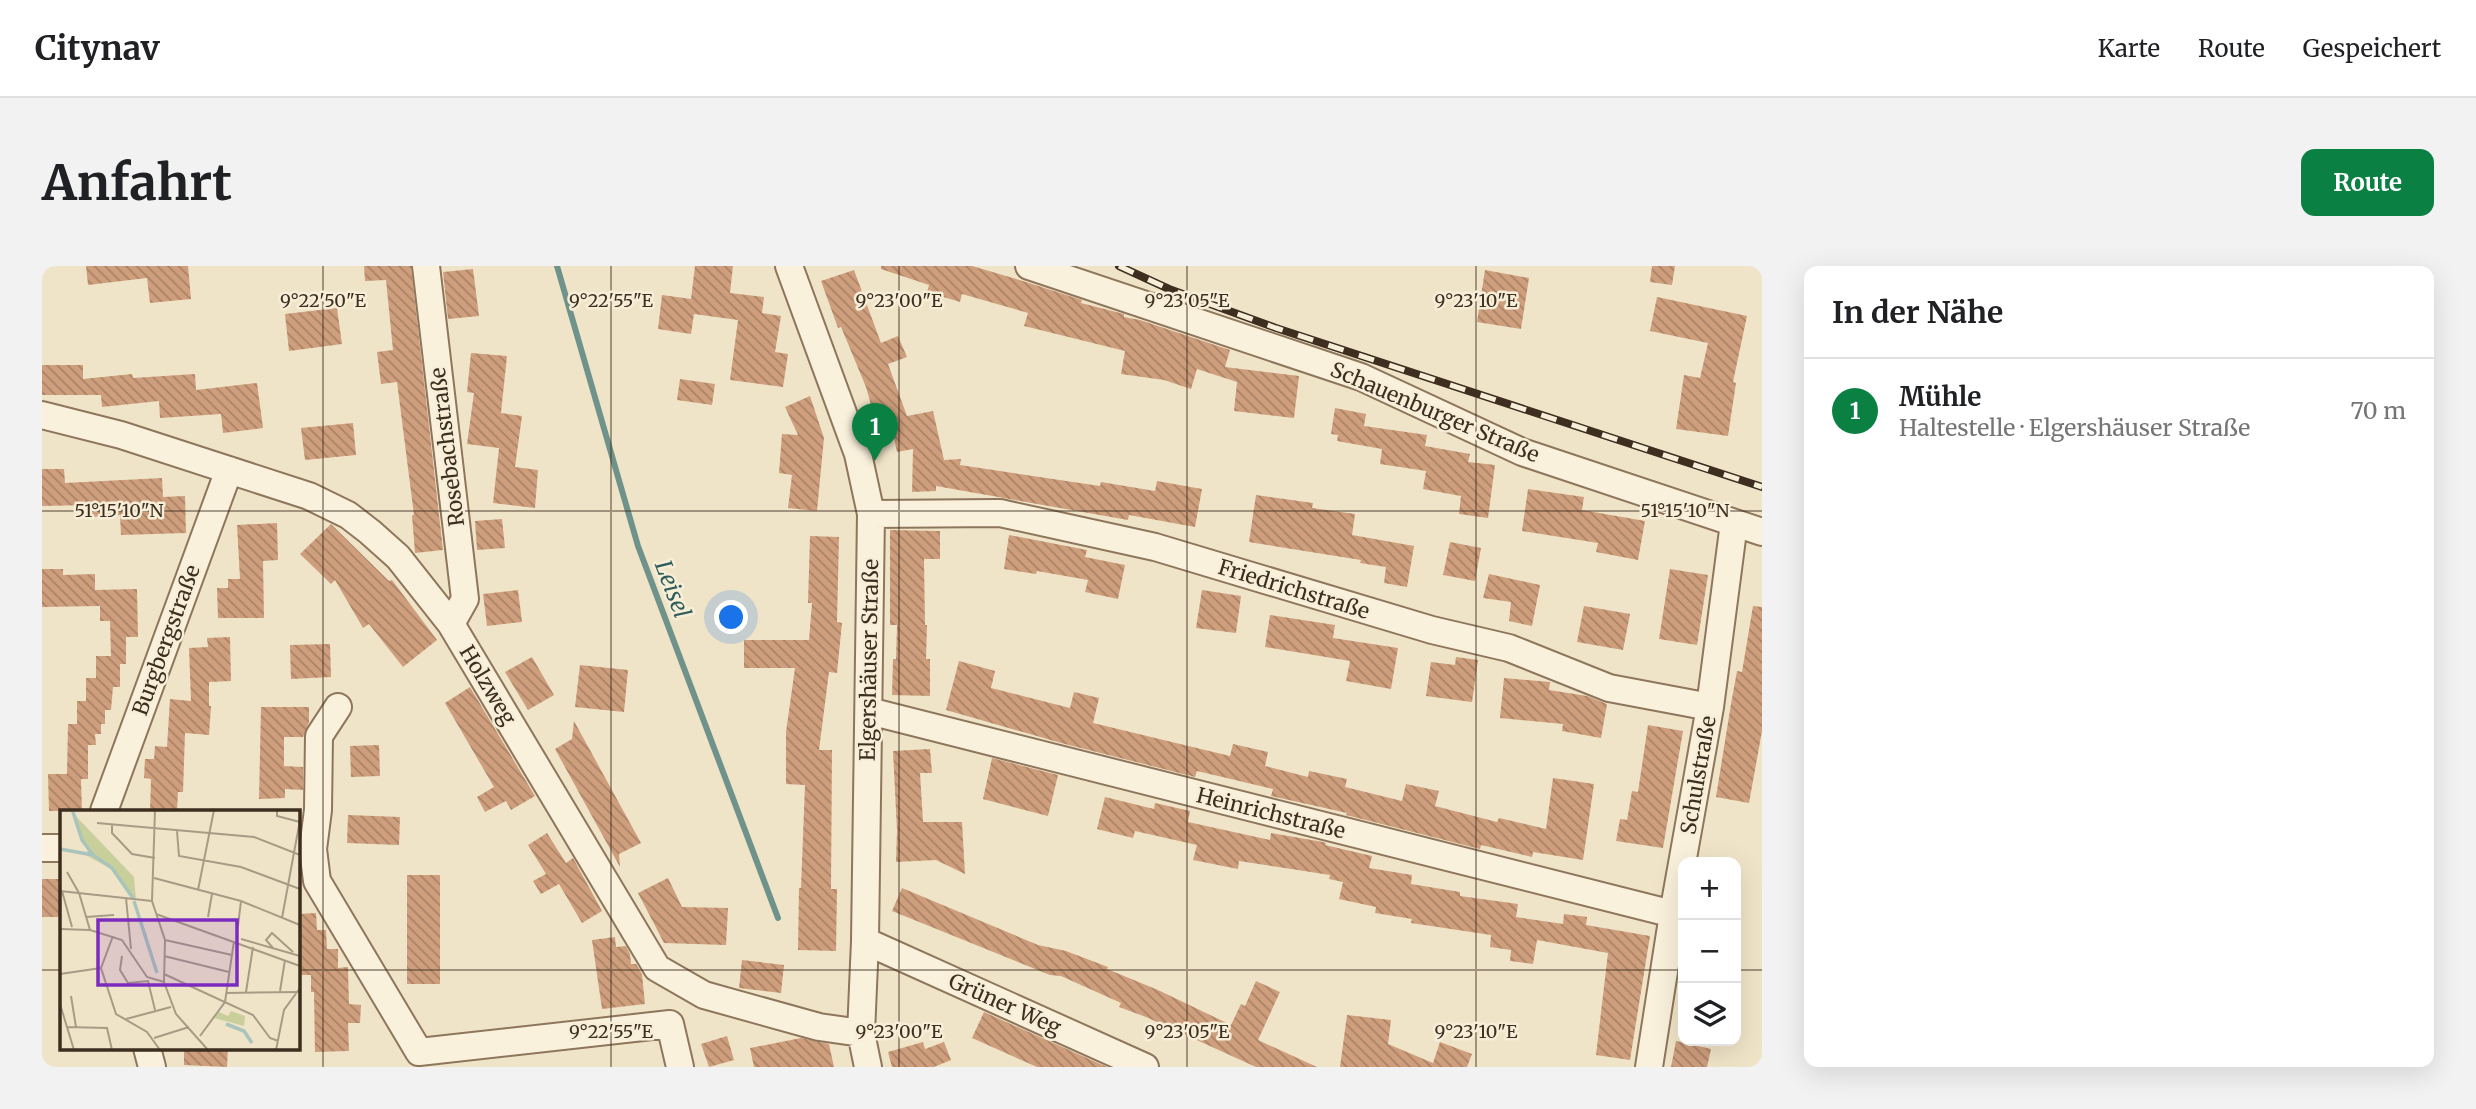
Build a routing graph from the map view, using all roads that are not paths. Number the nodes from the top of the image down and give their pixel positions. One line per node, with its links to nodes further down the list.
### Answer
1 (426, 266): 9 (street, Rosebachstraße)
2 (789, 266): 6 (street, Elgershäuser Straße)
3 (1029, 266): 7 (street, Schauenburger Straße)
4 (42, 415): 5 (street, Holzweg)
5 (229, 470): 9 (street, Holzweg); 13 (street, Burgbergstraße)
6 (870, 514): 10 (street, Friedrichstraße); 12 (street, Elgershäuser Straße)
7 (1734, 523): 8 (street, Schauenburger Straße); 10 (street, Schulstraße)
8 (1762, 532)
9 (451, 624): 18 (street, Holzweg)
10 (1710, 707): 16 (street, Schulstraße)
11 (338, 708): 19 (street)
12 (869, 711): 16 (street, Heinrichstraße); 17 (street, Elgershäuser Straße)
13 (104, 810)
14 (42, 848): 15 (street)
15 (60, 848)
16 (1673, 914): 26 (street, Schulstraße)
17 (865, 941): 20 (street, Elgershäuser Straße); 25 (street, Grüner Weg)
18 (704, 995): 19 (street); 20 (street, Holzweg)
19 (670, 1024): 23 (street)
20 (861, 1033): 24 (street, Elgershäuser Straße)
21 (146, 1049): 22 (street)
22 (152, 1067)
23 (680, 1067)
24 (869, 1067)
25 (1145, 1067)
26 (1649, 1067)

